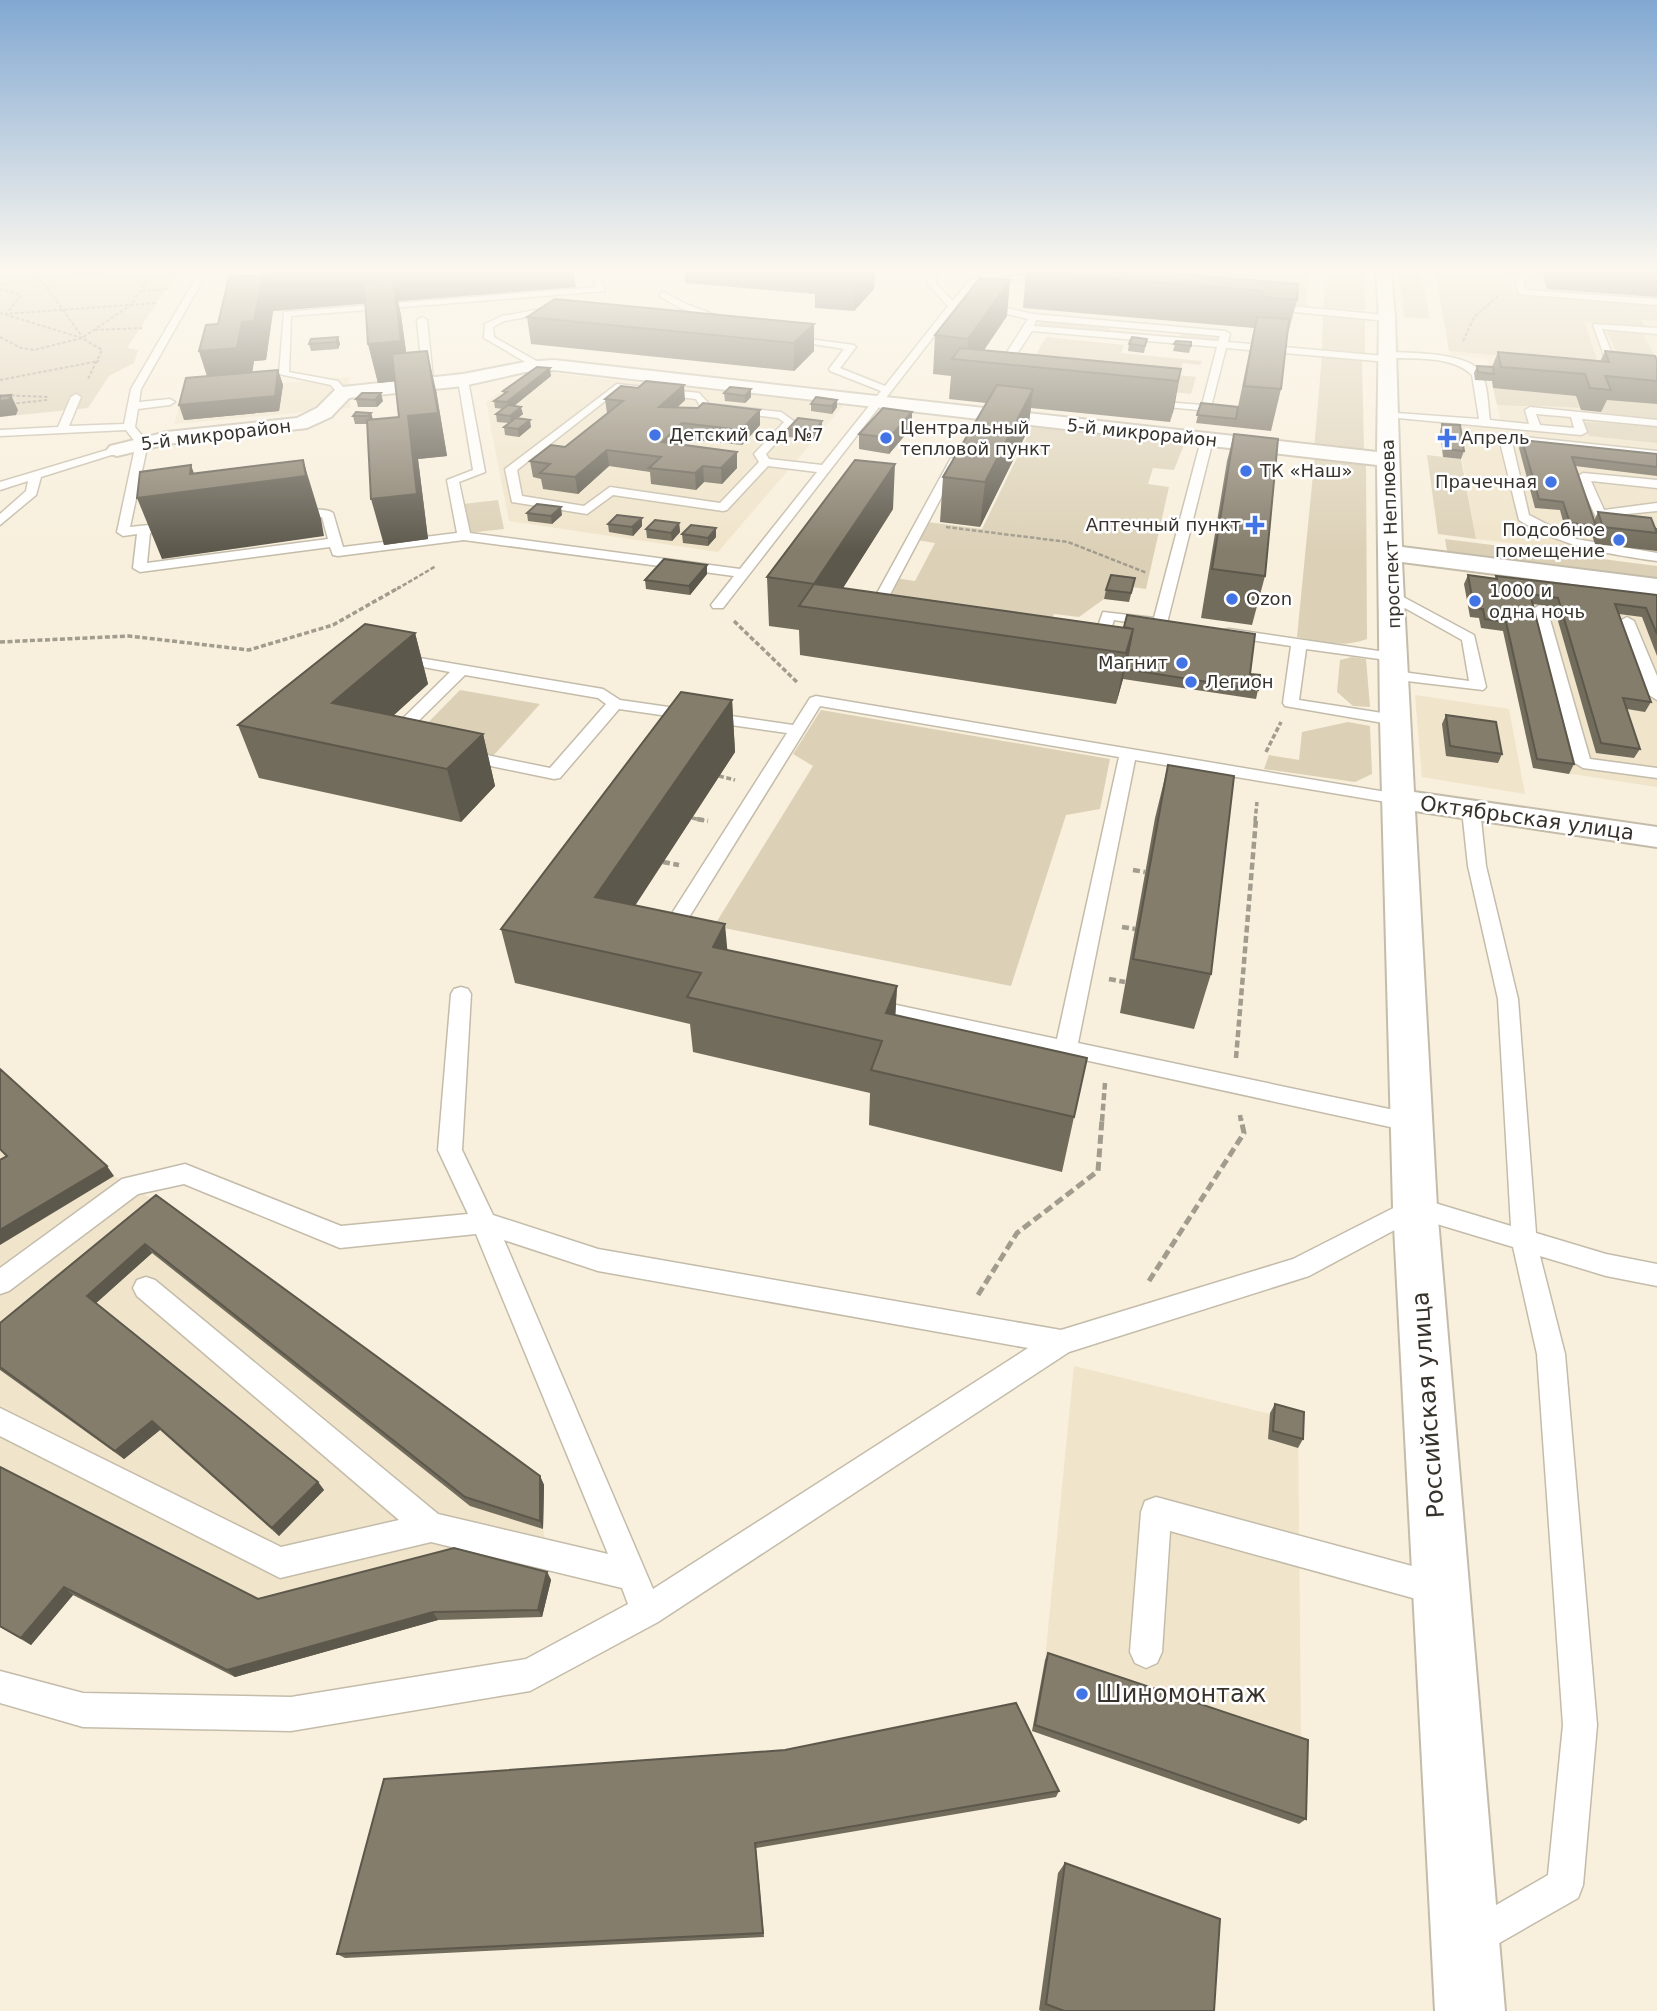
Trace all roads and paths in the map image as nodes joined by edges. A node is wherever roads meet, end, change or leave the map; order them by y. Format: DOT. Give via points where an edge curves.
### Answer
graph roads {
  1 [pos="89,363"];
  2 [pos="98,363"];
  3 [pos="151,363"];
  4 [pos="285,363"];
  5 [pos="426,363"];
  6 [pos="533,363"];
  7 [pos="839,363"];
  8 [pos="908,363"];
  9 [pos="1005,363"];
  10 [pos="1219,363"];
  11 [pos="1388,363"];
  12 [pos="1458,363"];
  13 [pos="1611,363"];
  14 [pos="537,365"];
  15 [pos="1586,365"];
  16 [pos="0,380"];
  17 [pos="463,380"];
  18 [pos="428,384"];
  19 [pos="1004,388"];
  20 [pos="343,393"];
  21 [pos="0,395"];
  22 [pos="882,396"];
  23 [pos="76,397"];
  24 [pos="1135,401"];
  25 [pos="170,402"];
  26 [pos="0,405"];
  27 [pos="132,406"];
  28 [pos="1387,414"];
  29 [pos="1576,415"];
  30 [pos="1184,422"];
  31 [pos="1485,422"];
  32 [pos="1657,423"];
  33 [pos="129,427"];
  34 [pos="1535,428"];
  35 [pos="62,430"];
  36 [pos="0,433"];
  37 [pos="1207,440"];
  38 [pos="142,443"];
  39 [pos="963,445"];
  40 [pos="117,450"];
  41 [pos="1657,454"];
  42 [pos="1388,460"];
  43 [pos="765,462"];
  44 [pos="825,469"];
  45 [pos="35,475"];
  46 [pos="1657,484"];
  47 [pos="0,486"];
  48 [pos="1657,507"];
  49 [pos="274,520"];
  50 [pos="0,521"];
  51 [pos="195,523"];
  52 [pos="921,524"];
  53 [pos="144,530"];
  54 [pos="464,536"];
  55 [pos="490,540"];
  56 [pos="335,542"];
  57 [pos="1390,553"];
  58 [pos="1657,557"];
  59 [pos="743,573"];
  60 [pos="1171,583"];
  61 [pos="1657,587"];
  62 [pos="1392,595"];
  63 [pos="718,605"];
  64 [pos="1540,609"];
  65 [pos="1627,621"];
  66 [pos="875,628"];
  67 [pos="1211,630"];
  68 [pos="0,642"];
  69 [pos="1299,643"];
  70 [pos="384,655"];
  71 [pos="1081,658"];
  72 [pos="1395,667"];
  73 [pos="461,670"];
  74 [pos="1657,695"];
  75 [pos="816,701"];
  76 [pos="1291,703"];
  77 [pos="615,704"];
  78 [pos="1395,720"];
  79 [pos="797,730"];
  80 [pos="415,746"];
  81 [pos="440,751"];
  82 [pos="1128,754"];
  83 [pos="1657,773"];
  84 [pos="1259,776"];
  85 [pos="1398,799"];
  86 [pos="1471,810"];
  87 [pos="1657,837"];
  88 [pos="692,942"];
  89 [pos="461,994"];
  90 [pos="849,1001"];
  91 [pos="1066,1049"];
  92 [pos="1106,1057"];
  93 [pos="1234,1084"];
  94 [pos="1413,1123"];
  95 [pos="1415,1207"];
  96 [pos="484,1223"];
  97 [pos="1524,1240"];
  98 [pos="1657,1275"];
  99 [pos="0,1283"];
  100 [pos="146,1288"];
  101 [pos="959,1324"];
  102 [pos="1122,1324"];
  103 [pos="1061,1342"];
  104 [pos="0,1421"];
  105 [pos="431,1527"];
  106 [pos="631,1575"];
  107 [pos="1440,1590"];
  108 [pos="647,1611"];
  109 [pos="1146,1652"];
  110 [pos="0,1687"];
  111 [pos="1465,1944"];
  112 [pos="1469,2011"];
  1 -- 16 [label="path"];
  2 -- 23 [label="path"];
  3 -- 27 [label="lane"];
  4 -- 20 [label="lane" via="284,374 334,383"];
  5 -- 18 [label="lane"];
  6 -- 14 [label="lane"];
  7 -- 22 [label="lane" via="834,369"];
  8 -- 22 [label="lane"];
  9 -- 19 [label="lane" via="990,386"];
  10 -- 30 [label="lane" via="1206,409"];
  11 -- 28 [label="street, проспект Неплюева"];
  12 -- 31 [label="lane" via="1476,371"];
  13 -- 15 [label="lane" via="1613,368"];
  14 -- 17 [label="street, 5-й микрорайон"];
  14 -- 22 [label="street, 5-й микрорайон"];
  17 -- 18 [label="street, 5-й микрорайон"];
  17 -- 54 [label="lane" via="479,472 453,480"];
  18 -- 20 [label="street, 5-й микрорайон"];
  20 -- 38 [label="street, 5-й микрорайон" via="317,419 300,424"];
  21 -- 23 [label="path"];
  22 -- 30 [label="street, 5-й микрорайон" via="977,419"];
  22 -- 44 [label="lane"];
  23 -- 26 [label="path"];
  23 -- 35 [label="lane"];
  24 -- 30 [label="lane"];
  25 -- 27 [label="lane"];
  27 -- 33 [label="lane"];
  28 -- 31 [label="lane"];
  28 -- 42 [label="street, проспект Неплюева"];
  29 -- 32 [label="lane"];
  29 -- 34 [label="lane" via="1581,432"];
  29 -- 34 [label="lane" via="1530,410"];
  30 -- 37 [label="street, 5-й микрорайон"];
  31 -- 34 [label="lane"];
  33 -- 35 [label="lane"];
  33 -- 38 [label="lane"];
  35 -- 36 [label="lane"];
  37 -- 42 [label="street, 5-й микрорайон"];
  37 -- 60 [label="lane"];
  38 -- 40 [label="street, 5-й микрорайон"];
  38 -- 53 [label="lane" via="123,533"];
  39 -- 52 [label="lane"];
  40 -- 45 [label="lane"];
  41 -- 58 [label="lane" via="1506,438 1523,517 1546,533 1586,548"];
  42 -- 57 [label="street, проспект Неплюева"];
  43 -- 43 [label="lane" via="723,507 610,491 587,510 516,499 511,469 617,387 699,396 706,407 781,415 790,422 760,454"];
  43 -- 44 [label="lane"];
  44 -- 59 [label="lane"];
  45 -- 47 [label="lane"];
  45 -- 50 [label="lane" via="32,492"];
  46 -- 48 [label="lane" via="1583,477 1600,514"];
  49 -- 56 [label="lane" via="327,513"];
  51 -- 53 [label="lane"];
  52 -- 60 [label="path" via="1068,542"];
  52 -- 66 [label="lane" via="866,626"];
  53 -- 56 [label="lane" via="140,568"];
  54 -- 55 [label="lane"];
  54 -- 56 [label="lane" via="338,552"];
  55 -- 59 [label="lane"];
  55 -- 68 [label="path" via="333,625 249,650 129,636"];
  57 -- 61 [label="street"];
  57 -- 62 [label="street, проспект Неплюева"];
  59 -- 63 [label="lane"];
  60 -- 71 [label="lane" via="1167,624 1108,615 1093,660"];
  62 -- 72 [label="street, проспект Неплюева"];
  62 -- 72 [label="lane" via="1469,638 1478,687"];
  63 -- 75 [label="path"];
  64 -- 83 [label="lane" via="1583,763"];
  65 -- 74 [label="lane"];
  67 -- 69 [label="lane"];
  69 -- 72 [label="lane"];
  69 -- 76 [label="lane"];
  70 -- 73 [label="lane"];
  72 -- 78 [label="street, проспект Неплюева"];
  73 -- 77 [label="lane" via="603,694"];
  73 -- 80 [label="lane" via="389,741"];
  75 -- 79 [label="lane"];
  75 -- 82 [label="lane"];
  76 -- 78 [label="lane"];
  76 -- 84 [label="path"];
  77 -- 79 [label="lane"];
  77 -- 81 [label="lane" via="554,774"];
  78 -- 85 [label="street, проспект Неплюева"];
  79 -- 88 [label="lane" via="673,929"];
  82 -- 84 [label="lane"];
  82 -- 91 [label="lane"];
  84 -- 85 [label="lane"];
  84 -- 93 [label="path"];
  85 -- 86 [label="street, Октябрьская улица"];
  85 -- 94 [label="street, Российская улица"];
  86 -- 87 [label="street, Октябрьская улица"];
  86 -- 97 [label="lane" via="1477,866 1508,999"];
  89 -- 96 [label="lane" via="450,1150"];
  90 -- 91 [label="lane"];
  91 -- 92 [label="lane"];
  92 -- 93 [label="lane"];
  92 -- 101 [label="path" via="1098,1171 1017,1233"];
  93 -- 94 [label="lane"];
  93 -- 102 [label="path" via="1244,1133"];
  94 -- 95 [label="street, Российская улица"];
  95 -- 97 [label="lane"];
  95 -- 102 [label="lane" via="1300,1268"];
  95 -- 107 [label="street, Российская улица"];
  96 -- 99 [label="lane" via="340,1237 185,1174 131,1186"];
  96 -- 101 [label="lane" via="598,1260"];
  96 -- 106 [label="lane"];
  97 -- 98 [label="lane"];
  97 -- 111 [label="lane" via="1551,1354 1580,1725 1565,1885"];
  100 -- 105 [label="lane"];
  101 -- 103 [label="lane"];
  102 -- 103 [label="lane"];
  103 -- 108 [label="lane"];
  104 -- 105 [label="lane" via="280,1563"];
  105 -- 106 [label="lane"];
  106 -- 108 [label="lane"];
  107 -- 109 [label="lane" via="1156,1512"];
  107 -- 111 [label="street, Российская улица"];
  108 -- 110 [label="lane" via="530,1675 291,1714 83,1710"];
  111 -- 112 [label="street, Российская улица"];
}
